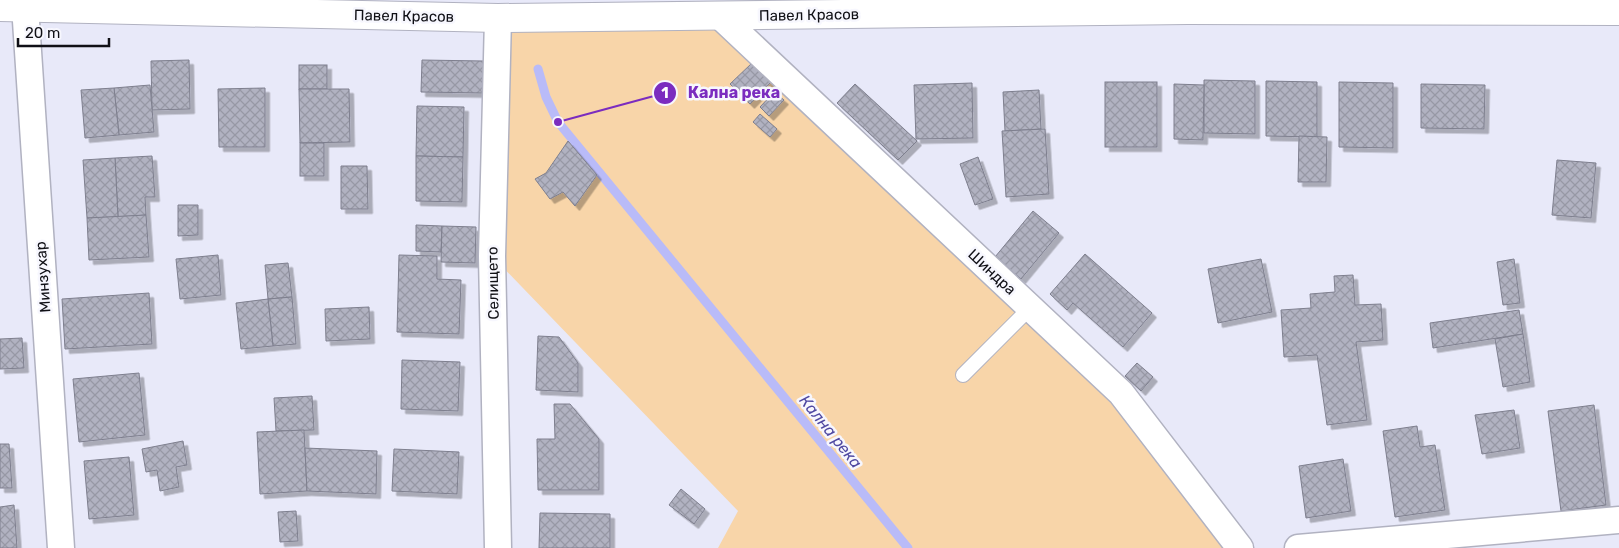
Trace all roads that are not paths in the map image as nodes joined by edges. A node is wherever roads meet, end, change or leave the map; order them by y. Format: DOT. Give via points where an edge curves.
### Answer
graph roads {
  1 [pos="1188,5"];
  2 [pos="1370,5"];
  3 [pos="12,7"];
  4 [pos="494,9"];
  5 [pos="1619,11"];
  6 [pos="720,16"];
  7 [pos="1030,308"];
  8 [pos="963,375"];
  9 [pos="1619,520"];
  10 [pos="61,548"];
  11 [pos="498,548"];
  12 [pos="1240,548"];
  13 [pos="1298,548"];
  1 -- 2 [label="street, Павел Красов"];
  1 -- 6 [label="street, Павел Красов"];
  2 -- 5 [label="street, Павел Красов"];
  3 -- 4 [label="street, Павел Красов"];
  3 -- 10 [label="street, Минзухар"];
  4 -- 6 [label="street, Павел Красов"];
  4 -- 11 [label="street, Селището" via="492,256"];
  6 -- 7 [label="street, Шиндра"];
  7 -- 8 [label="lane"];
  7 -- 12 [label="street, Шиндра" via="1121,393"];
  9 -- 13 [label="street"];
}
